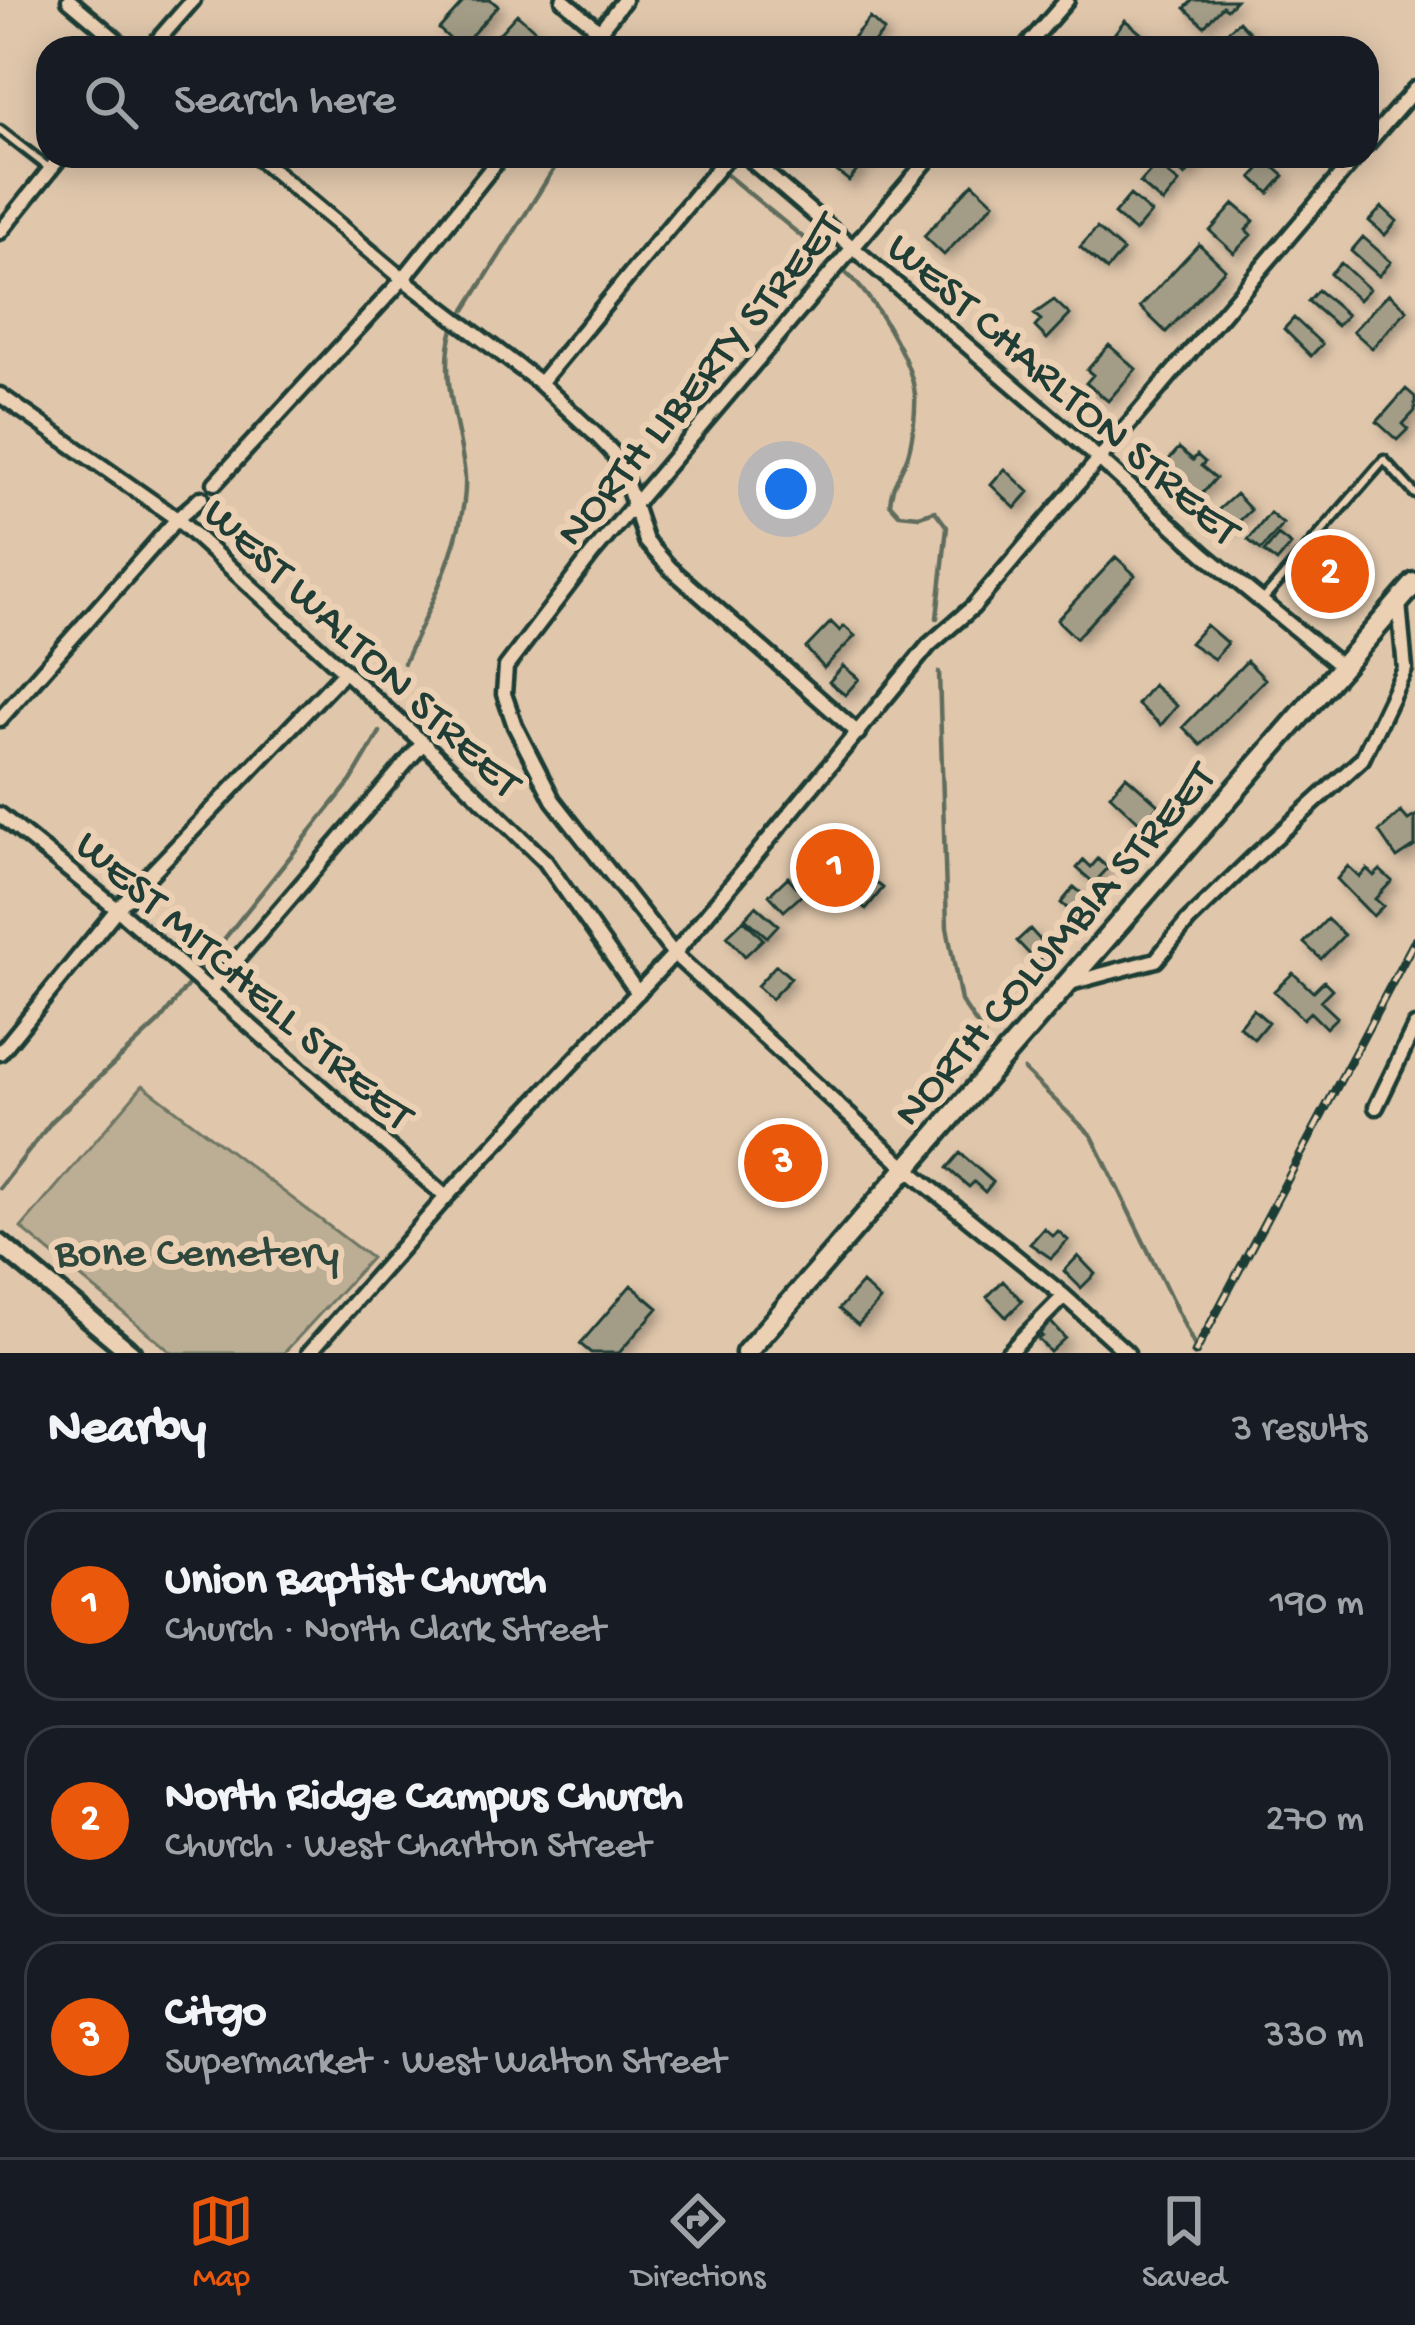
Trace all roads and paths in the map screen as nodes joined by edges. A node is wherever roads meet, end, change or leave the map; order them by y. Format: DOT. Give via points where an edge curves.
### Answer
graph roads {
  1 [pos="69,0"];
  2 [pos="193,0"];
  3 [pos="563,0"];
  4 [pos="625,0"];
  5 [pos="1065,1"];
  6 [pos="599,31"];
  7 [pos="112,36"];
  8 [pos="162,36"];
  9 [pos="595,36"];
  10 [pos="605,36"];
  11 [pos="1035,36"];
  12 [pos="1415,89"];
  13 [pos="0,130"];
  14 [pos="1379,131"];
  15 [pos="36,158"];
  16 [pos="270,168"];
  17 [pos="491,168"];
  18 [pos="718,168"];
  19 [pos="760,168"];
  20 [pos="921,168"];
  21 [pos="1347,168"];
  22 [pos="50,169"];
  23 [pos="0,232"];
  24 [pos="852,247"];
  25 [pos="403,279"];
  26 [pos="540,383"];
  27 [pos="0,395"];
  28 [pos="1097,457"];
  29 [pos="214,483"];
  30 [pos="1415,494"];
  31 [pos="201,498"];
  32 [pos="634,508"];
  33 [pos="177,519"];
  34 [pos="1415,583"];
  35 [pos="1262,601"];
  36 [pos="1399,602"];
  37 [pos="519,648"];
  38 [pos="1342,667"];
  39 [pos="343,673"];
  40 [pos="0,719"];
  41 [pos="858,733"];
  42 [pos="422,743"];
  43 [pos="0,815"];
  44 [pos="117,909"];
  45 [pos="674,954"];
  46 [pos="1066,984"];
  47 [pos="210,991"];
  48 [pos="638,993"];
  49 [pos="1415,1026"];
  50 [pos="0,1053"];
  51 [pos="1376,1107"];
  52 [pos="906,1168"];
  53 [pos="446,1196"];
  54 [pos="2,1250"];
  55 [pos="1064,1296"];
  56 [pos="130,1353"];
  57 [pos="309,1353"];
  58 [pos="746,1353"];
  59 [pos="1008,1353"];
  60 [pos="1127,1353"];
  1 -- 7 [label="street"];
  2 -- 8 [label="street"];
  3 -- 6 [label="street"];
  4 -- 6 [label="street"];
  5 -- 11 [label="street"];
  6 -- 9 [label="street"];
  6 -- 10 [label="street"];
  12 -- 14 [label="street"];
  13 -- 15 [label="lane"];
  16 -- 25 [label="street"];
  17 -- 25 [label="street"];
  18 -- 26 [label="street"];
  19 -- 24 [label="street, WEST CHARLTON STREET"];
  20 -- 24 [label="street, NORTH LIBERTY STREET"];
  21 -- 28 [label="street"];
  22 -- 23 [label="street"];
  24 -- 28 [label="street, WEST CHARLTON STREET"];
  24 -- 32 [label="street, NORTH LIBERTY STREET"];
  25 -- 26 [label="street"];
  25 -- 29 [label="street"];
  26 -- 32 [label="street" via="614,454"];
  27 -- 33 [label="street, WEST WALTON STREET"];
  28 -- 35 [label="street, WEST CHARLTON STREET"];
  28 -- 41 [label="street"];
  30 -- 35 [label="lane" via="1384,460"];
  31 -- 33 [label="street"];
  32 -- 37 [label="street, NORTH LIBERTY STREET"];
  32 -- 41 [label="street" via="646,541 670,568"];
  33 -- 39 [label="street, WEST WALTON STREET"];
  33 -- 40 [label="street"];
  34 -- 36 [label="main road, NORTH COLUMBIA STREET"];
  35 -- 38 [label="street, WEST CHARLTON STREET"];
  36 -- 38 [label="main road, NORTH COLUMBIA STREET"];
  36 -- 46 [label="street" via="1405,669 1362,760 1156,960"];
  37 -- 45 [label="street, WEST WALTON STREET" via="506,667 504,694 515,726 553,800"];
  38 -- 46 [label="main road, NORTH COLUMBIA STREET"];
  39 -- 42 [label="street, WEST WALTON STREET"];
  39 -- 44 [label="street"];
  41 -- 45 [label="street"];
  42 -- 47 [label="street"];
  42 -- 48 [label="street, WEST WALTON STREET" via="545,861"];
  43 -- 44 [label="street, WEST MITCHELL STREET"];
  44 -- 47 [label="street, WEST MITCHELL STREET"];
  44 -- 50 [label="street"];
  45 -- 48 [label="street"];
  45 -- 52 [label="street, WEST WALTON STREET"];
  46 -- 52 [label="main road, NORTH COLUMBIA STREET"];
  47 -- 53 [label="street, WEST MITCHELL STREET"];
  48 -- 53 [label="street"];
  49 -- 51 [label="street"];
  52 -- 55 [label="street, WEST WALTON STREET"];
  52 -- 58 [label="main road, NORTH COLUMBIA STREET"];
  53 -- 57 [label="street"];
  54 -- 56 [label="main road"];
  55 -- 59 [label="street"];
  55 -- 60 [label="street, WEST WALTON STREET"];
}
